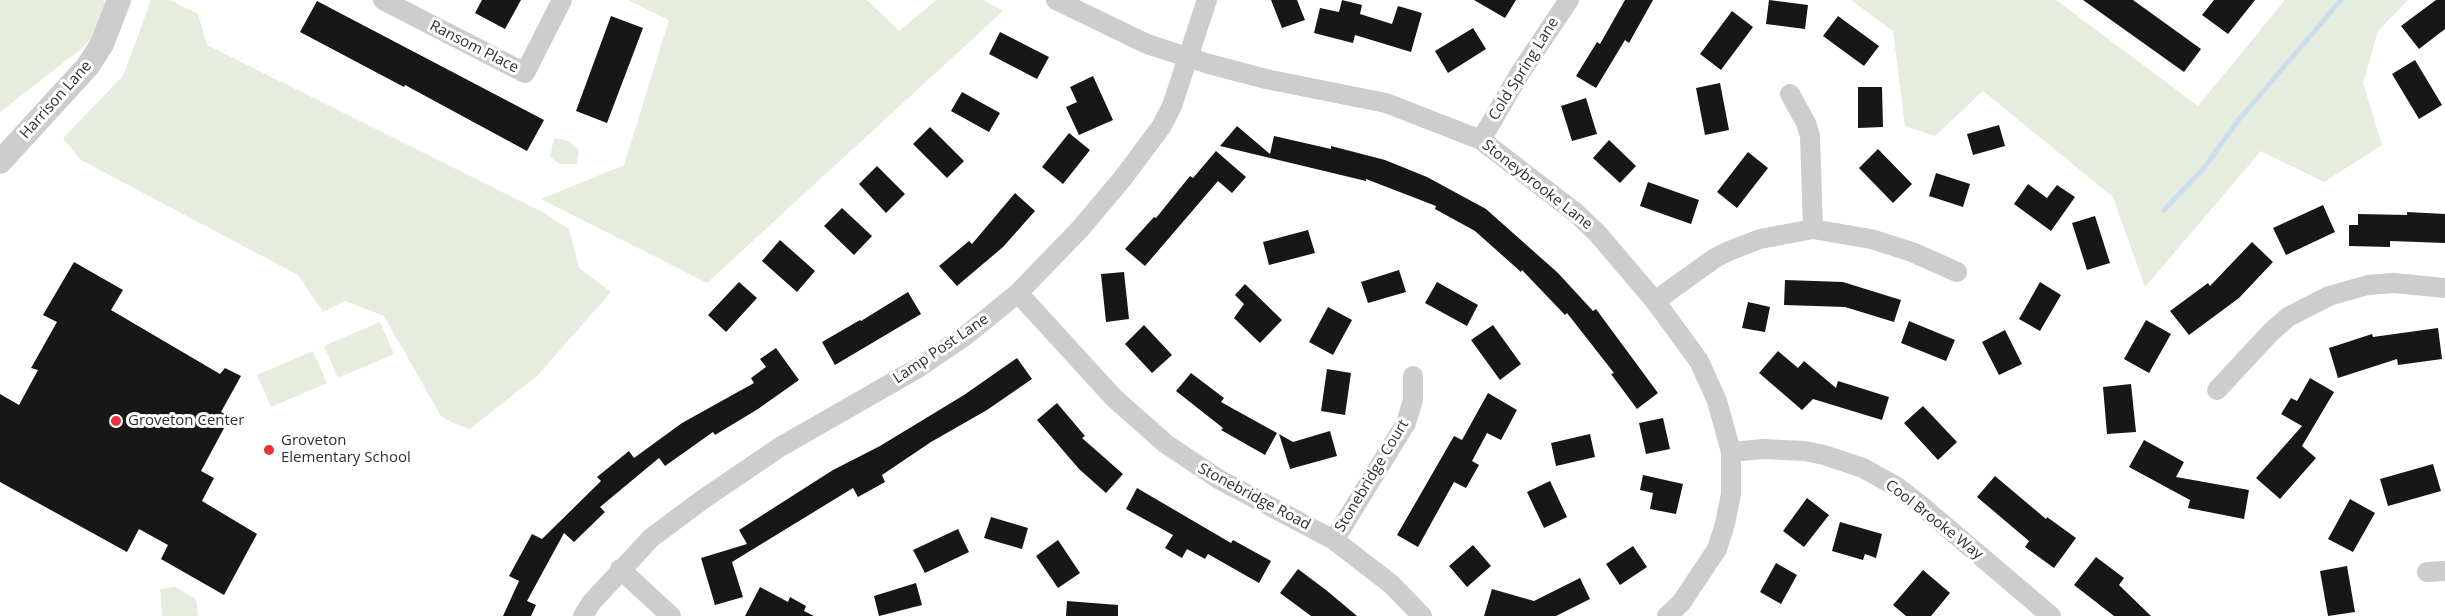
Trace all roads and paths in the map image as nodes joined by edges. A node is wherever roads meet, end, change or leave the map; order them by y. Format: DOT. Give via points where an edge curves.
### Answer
graph roads {
  1 [pos="119,0"];
  2 [pos="383,0"];
  3 [pos="562,0"];
  4 [pos="1056,0"];
  5 [pos="1207,0"];
  6 [pos="1569,0"];
  7 [pos="1188,57"];
  8 [pos="1791,94"];
  9 [pos="1481,140"];
  10 [pos="0,162"];
  11 [pos="1813,229"];
  12 [pos="1957,272"];
  13 [pos="2445,288"];
  14 [pos="1018,293"];
  15 [pos="1655,302"];
  16 [pos="1413,376"];
  17 [pos="2217,390"];
  18 [pos="1731,452"];
  19 [pos="1334,540"];
  20 [pos="620,569"];
  21 [pos="583,616"];
  22 [pos="671,616"];
  23 [pos="1422,616"];
  24 [pos="1667,616"];
  25 [pos="2051,616"];
  1 -- 10 [label="street, Harrison Lane" via="102,44 88,66"];
  2 -- 3 [label="street, Ransom Place" via="525,73"];
  4 -- 7 [label="street, Stoneybrooke Lane" via="1137,39"];
  5 -- 7 [label="street, Lamp Post Lane"];
  6 -- 9 [label="street, Cold Spring Lane"];
  7 -- 9 [label="street, Stoneybrooke Lane" via="1266,79 1386,103"];
  7 -- 14 [label="street, Lamp Post Lane" via="1172,106 1141,155 1080,229"];
  8 -- 11 [label="street" via="1810,136"];
  9 -- 15 [label="street, Stoneybrooke Lane" via="1576,213"];
  11 -- 12 [label="street" via="1871,239"];
  11 -- 15 [label="street" via="1760,239 1729,251"];
  13 -- 17 [label="street" via="2394,283 2368,285 2329,296 2271,332"];
  14 -- 19 [label="street, Stonebridge Road" via="1114,398 1166,444 1220,480"];
  14 -- 20 [label="street, Lamp Post Lane" via="918,368 780,447 702,500 651,538"];
  15 -- 18 [label="street, Stoneybrooke Lane" via="1706,374"];
  16 -- 19 [label="street, Stonebridge Court" via="1413,400 1406,423"];
  18 -- 24 [label="street, Stoneybrooke Lane" via="1731,494 1717,549 1681,603"];
  18 -- 25 [label="street, Cool Brooke Way" via="1763,448 1804,451 1863,468 1924,508"];
  19 -- 23 [label="street, Stonebridge Road" via="1391,584"];
  20 -- 21 [label="street, Lamp Post Lane"];
  20 -- 22 [label="street"];
}
